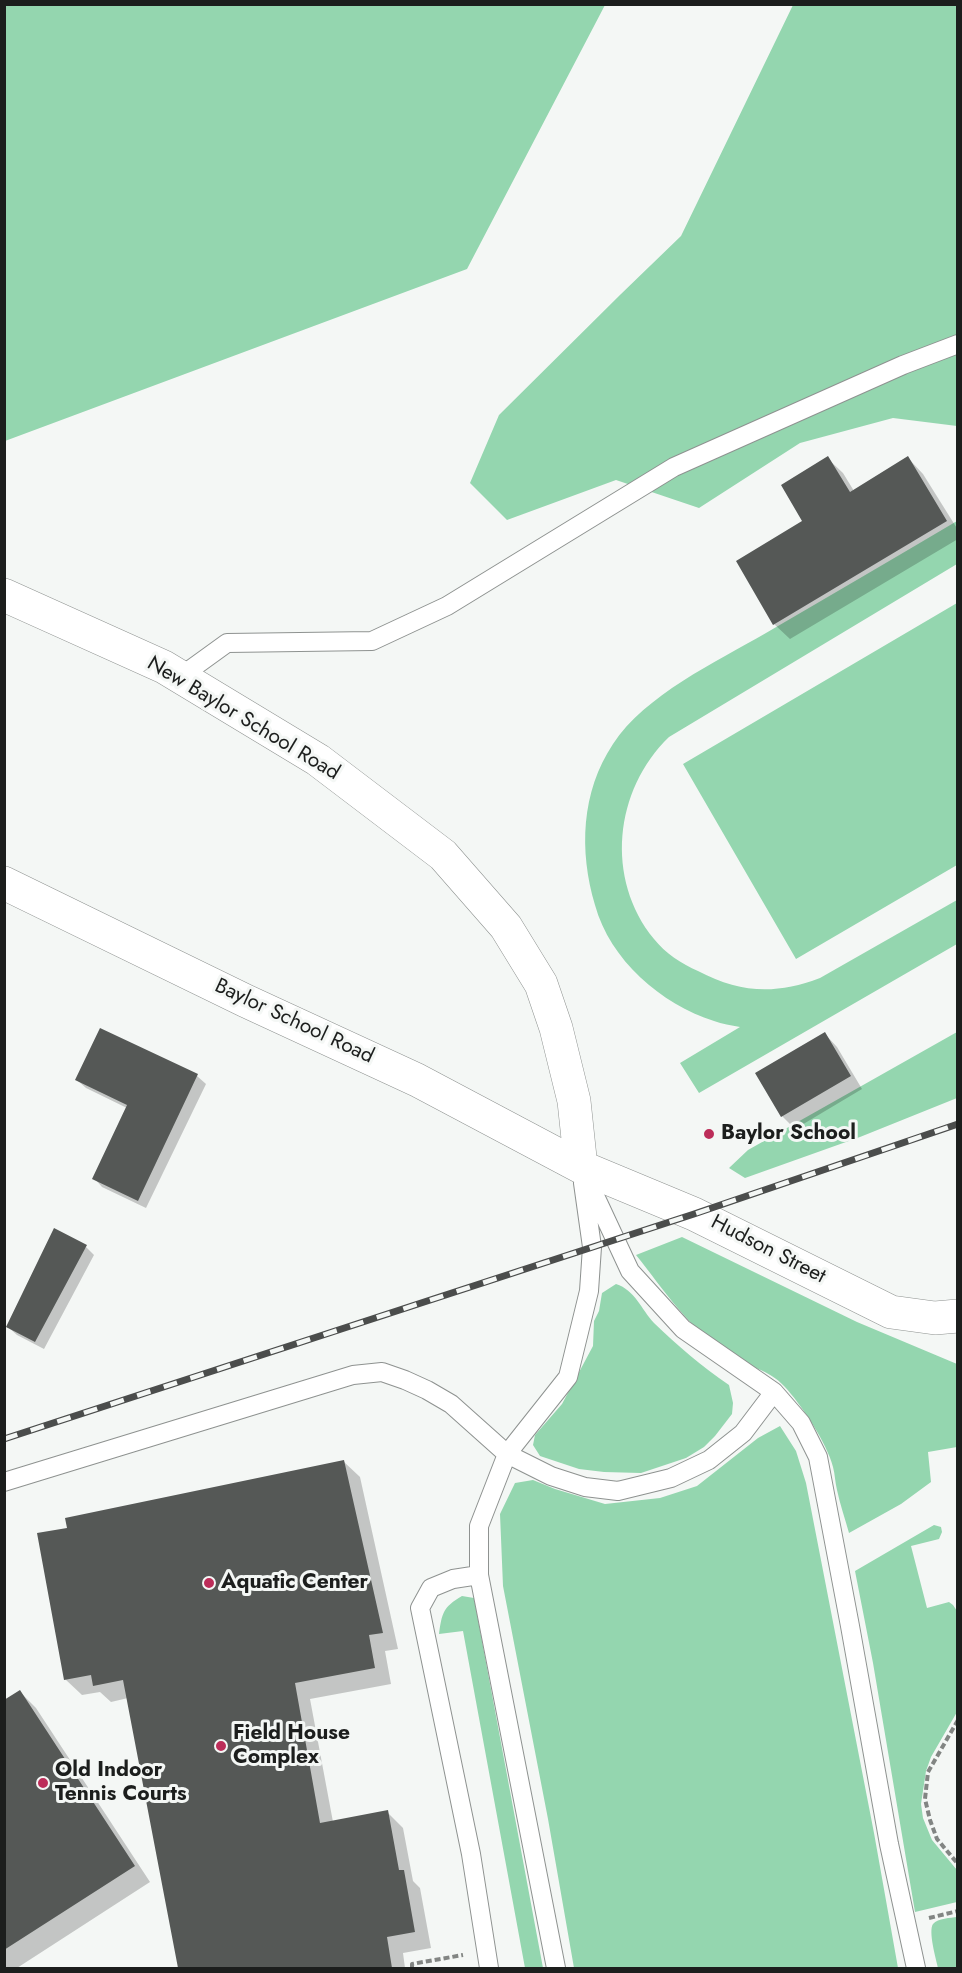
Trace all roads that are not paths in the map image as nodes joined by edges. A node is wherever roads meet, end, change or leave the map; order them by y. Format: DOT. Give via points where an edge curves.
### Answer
graph roads {
  1 [pos="957,344"];
  2 [pos="4,595"];
  3 [pos="180,677"];
  4 [pos="4,883"];
  5 [pos="581,1167"];
  6 [pos="957,1316"];
  7 [pos="774,1392"];
  8 [pos="507,1454"];
  9 [pos="4,1482"];
  10 [pos="479,1575"];
  11 [pos="488,1960"];
  12 [pos="556,1968"];
  13 [pos="916,1968"];
  1 -- 3 [label="lane" via="674,466 447,606 372,641 227,643"];
  2 -- 3 [label="street, New Baylor School Road"];
  3 -- 5 [label="street, New Baylor School Road" via="318,760 443,855 506,927 541,984 556,1028 574,1101"];
  4 -- 5 [label="street, Baylor School Road" via="417,1080"];
  5 -- 6 [label="street, Hudson Street" via="694,1214 891,1312 935,1318"];
  5 -- 7 [label="lane" via="630,1271 683,1329"];
  5 -- 8 [label="lane" via="592,1247 589,1291 568,1377"];
  7 -- 8 [label="lane" via="743,1433 709,1460 671,1478 641,1486 618,1491 585,1487 551,1476"];
  7 -- 13 [label="lane" via="801,1423 818,1457 889,1844"];
  8 -- 9 [label="lane" via="451,1404 382,1372 353,1375"];
  8 -- 10 [label="lane" via="479,1526"];
  10 -- 11 [label="lane" via="431,1588 420,1608 471,1854"];
  10 -- 12 [label="lane"];
}
